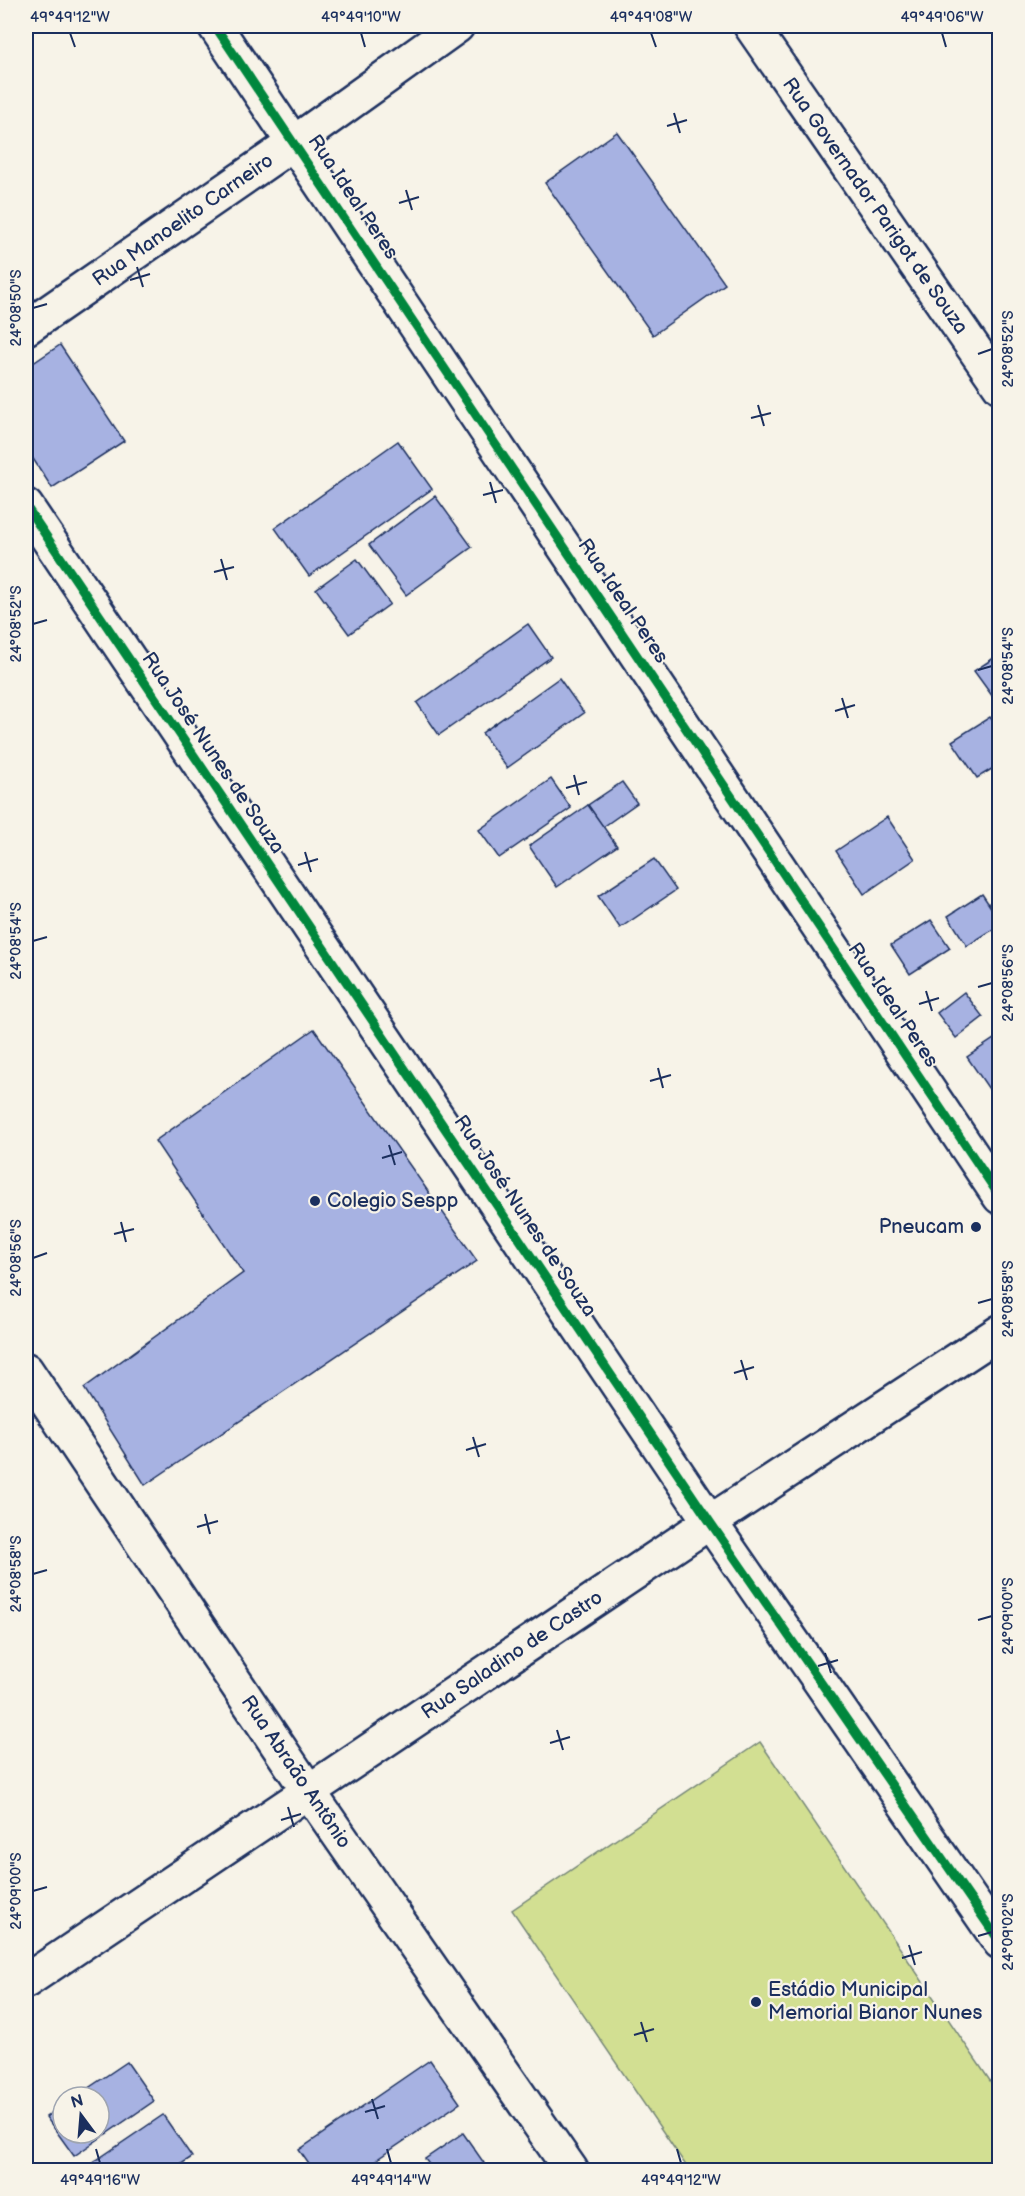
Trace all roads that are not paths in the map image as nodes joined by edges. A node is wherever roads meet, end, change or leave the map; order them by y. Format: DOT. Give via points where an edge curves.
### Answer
graph roads {
  1 [pos="215,26"];
  2 [pos="457,26"];
  3 [pos="751,26"];
  4 [pos="295,142"];
  5 [pos="26,328"];
  6 [pos="999,386"];
  7 [pos="26,506"];
  8 [pos="999,1197"];
  9 [pos="999,1332"];
  10 [pos="26,1370"];
  11 [pos="710,1522"];
  12 [pos="309,1792"];
  13 [pos="999,1942"];
  14 [pos="26,1981"];
  15 [pos="571,2170"];
  1 -- 4 [label="street, Rua Ideal Peres"];
  2 -- 4 [label="street, Rua Manoelito Carneiro"];
  3 -- 6 [label="street, Rua Governador Parigot de Souza"];
  4 -- 5 [label="street, Rua Manoelito Carneiro"];
  4 -- 8 [label="street, Rua Ideal Peres"];
  7 -- 11 [label="street, Rua José Nunes de Souza"];
  9 -- 11 [label="street, Rua Saladino de Castro"];
  10 -- 12 [label="street, Rua Abraão Antônio"];
  11 -- 12 [label="street, Rua Saladino de Castro"];
  11 -- 13 [label="street, Rua José Nunes de Souza"];
  12 -- 14 [label="street, Rua Saladino de Castro"];
  12 -- 15 [label="street, Rua Abraão Antônio"];
}
